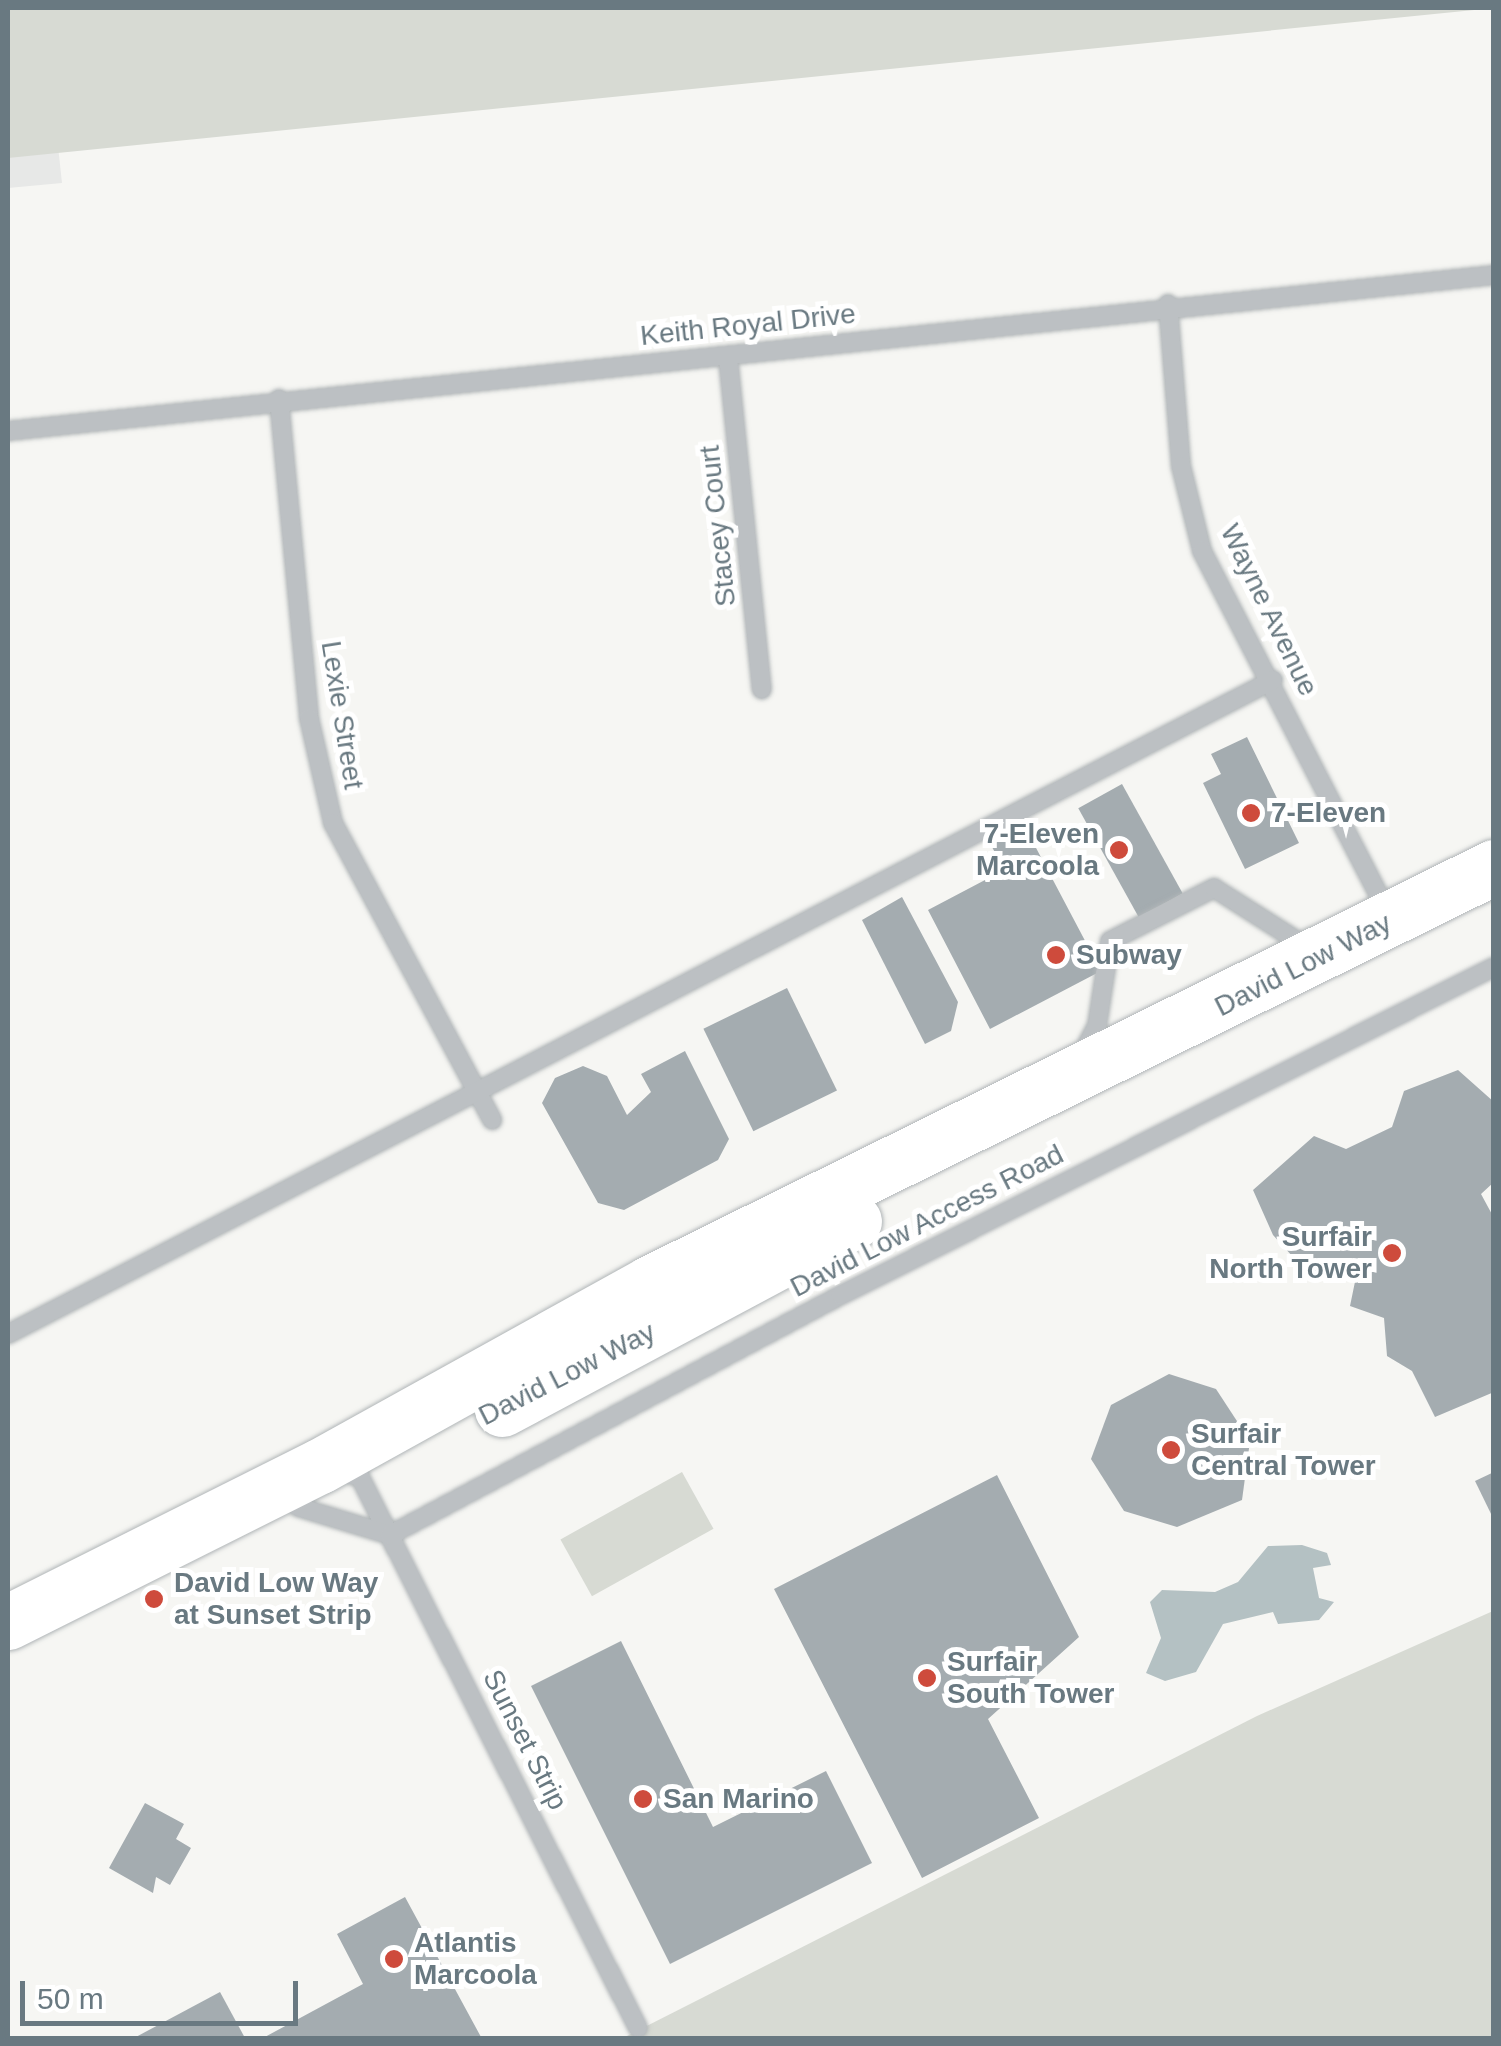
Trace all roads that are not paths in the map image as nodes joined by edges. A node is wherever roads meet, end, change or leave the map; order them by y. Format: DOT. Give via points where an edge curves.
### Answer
graph roads {
  1 [pos="1494,275"];
  2 [pos="1168,304"];
  3 [pos="728,357"];
  4 [pos="279,399"];
  5 [pos="8,430"];
  6 [pos="1273,680"];
  7 [pos="762,689"];
  8 [pos="1494,866"];
  9 [pos="1392,919"];
  10 [pos="1321,956"];
  11 [pos="1494,968"];
  12 [pos="1088,1074"];
  13 [pos="477,1096"];
  14 [pos="492,1120"];
  15 [pos="8,1334"];
  16 [pos="326,1483"];
  17 [pos="390,1534"];
  18 [pos="8,1622"];
  19 [pos="8,1655"];
  20 [pos="638,2028"];
  1 -- 2 [label="street, Keith Royal Drive"];
  2 -- 3 [label="street, Keith Royal Drive"];
  2 -- 6 [label="street, Wayne Avenue" via="1180,466 1202,551"];
  3 -- 4 [label="street, Keith Royal Drive"];
  3 -- 7 [label="street, Stacey Court"];
  4 -- 5 [label="street, Keith Royal Drive"];
  4 -- 13 [label="street, Lexie Street" via="309,718 333,822"];
  6 -- 9 [label="street, Wayne Avenue"];
  6 -- 13 [label="street"];
  8 -- 9 [label="main road, David Low Way"];
  9 -- 10 [label="main road, David Low Way"];
  10 -- 12 [label="main road, David Low Way"];
  10 -- 12 [label="street" via="1214,888 1110,941"];
  11 -- 17 [label="street, David Low Access Road"];
  12 -- 16 [label="main road, David Low Way" via="774,1267"];
  13 -- 14 [label="street, Lexie Street"];
  13 -- 15 [label="street"];
  16 -- 17 [label="street, Sunset Strip"];
  16 -- 17 [label="street"];
  16 -- 18 [label="main road, David Low Way"];
  16 -- 19 [label="main road, David Low Way" via="124,1580"];
  17 -- 20 [label="street, Sunset Strip"];
}
